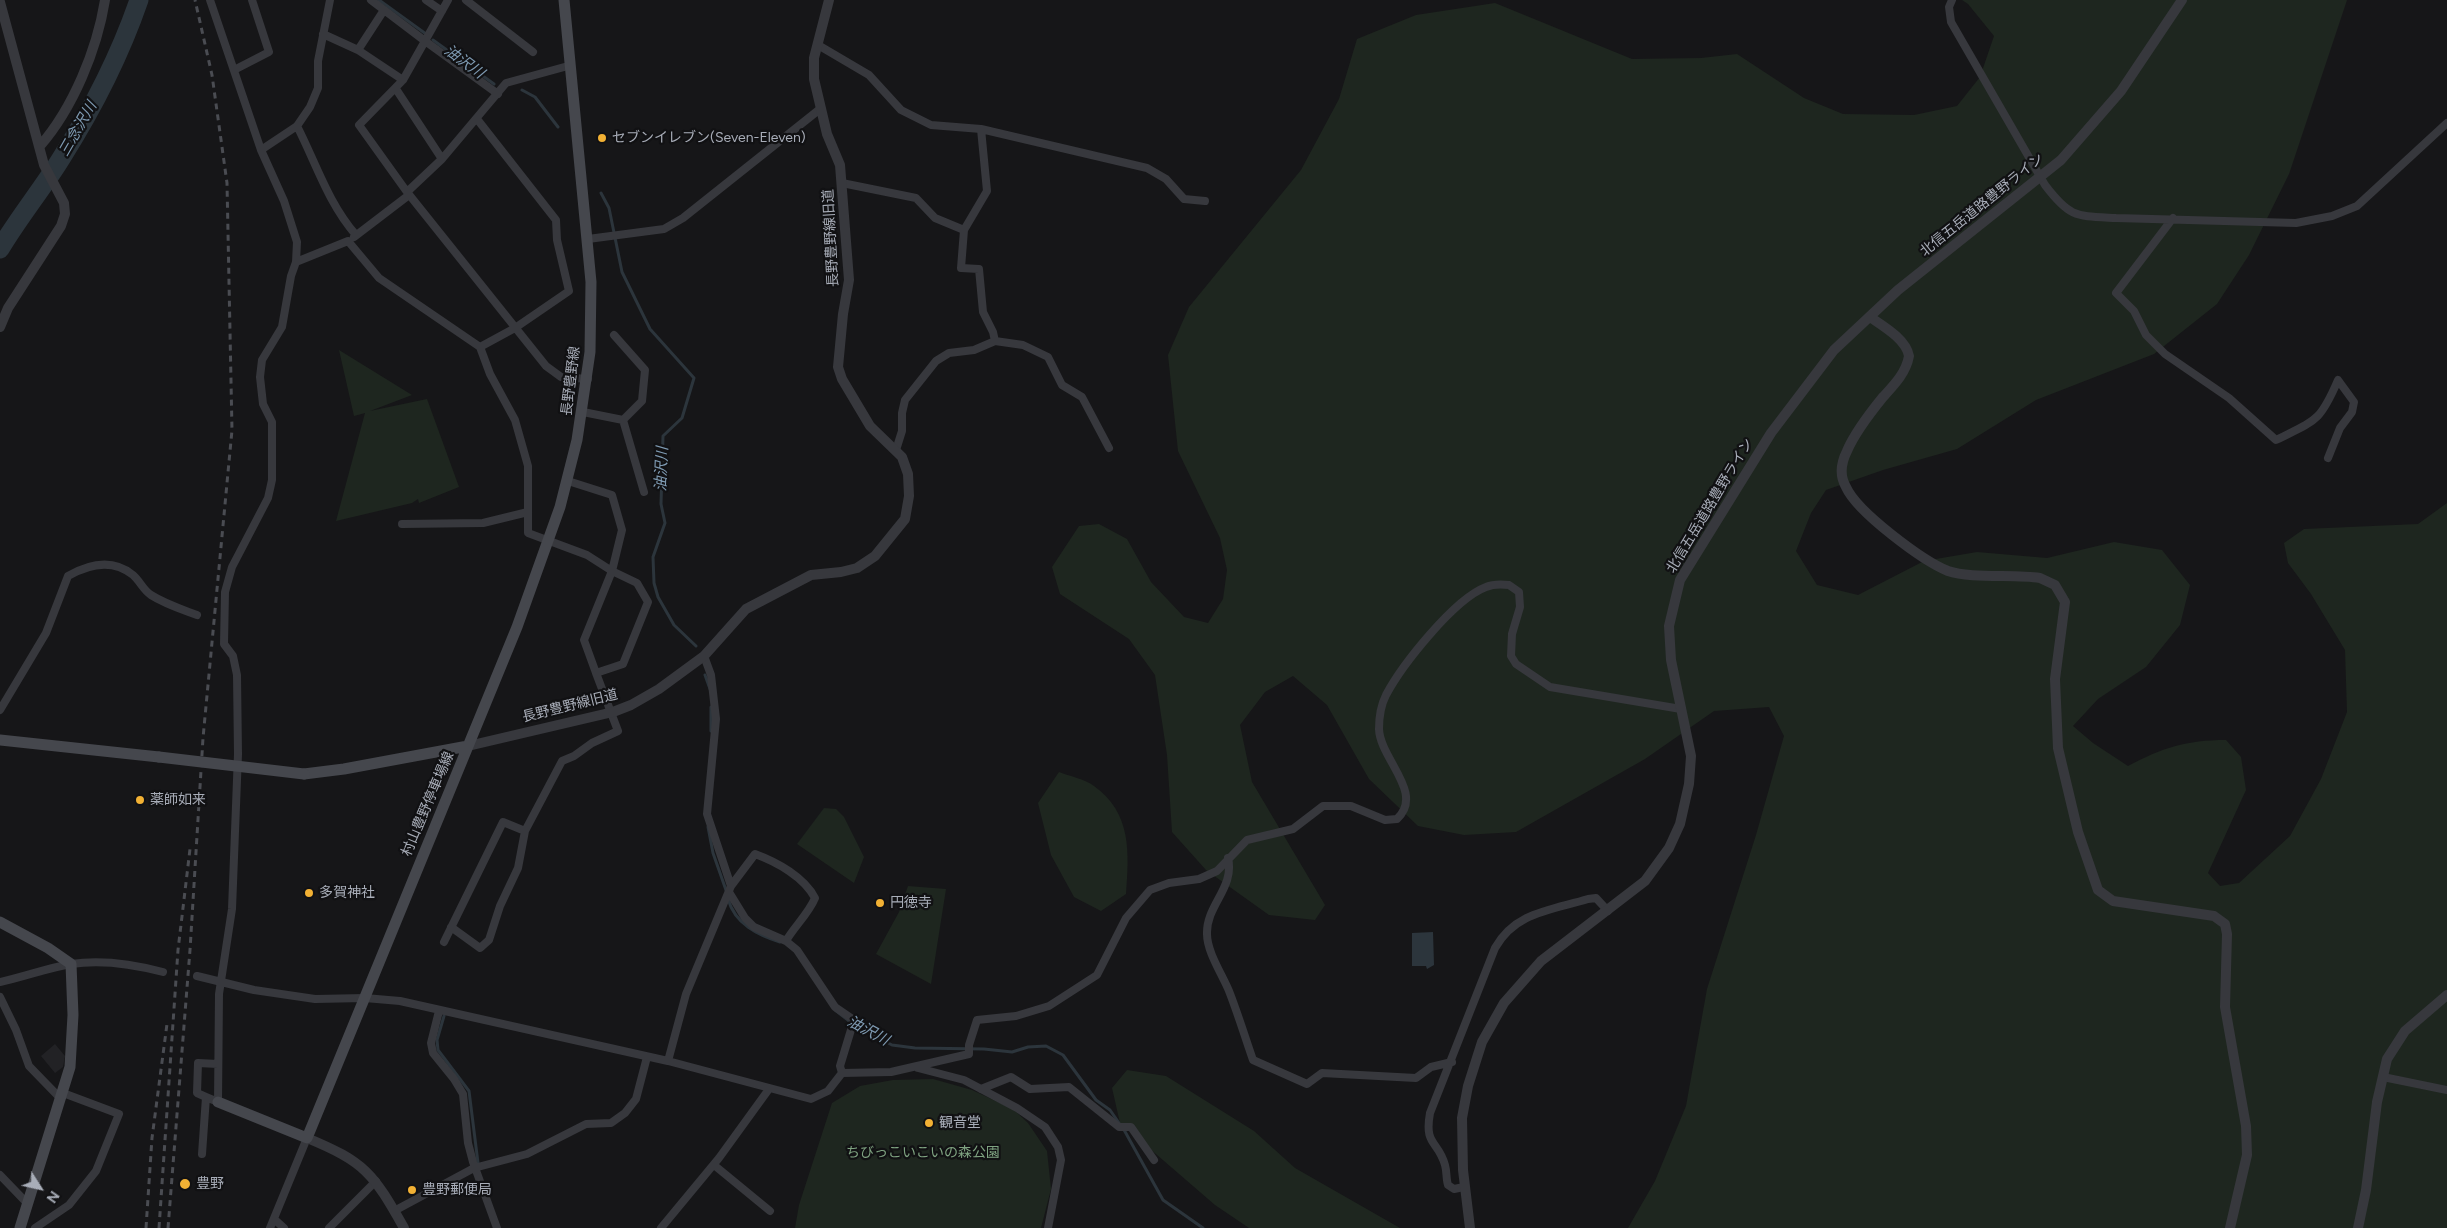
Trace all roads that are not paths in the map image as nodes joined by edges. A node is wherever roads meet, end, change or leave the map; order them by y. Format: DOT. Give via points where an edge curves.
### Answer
graph roads {
  1 [pos="106,0"];
  2 [pos="210,0"];
  3 [pos="252,0"];
  4 [pos="330,0"];
  5 [pos="371,0"];
  6 [pos="426,0"];
  7 [pos="448,0"];
  8 [pos="466,0"];
  9 [pos="564,0"];
  10 [pos="829,0"];
  11 [pos="1952,0"];
  12 [pos="2182,0"];
  13 [pos="0,2"];
  14 [pos="384,10"];
  15 [pos="442,11"];
  16 [pos="323,34"];
  17 [pos="426,42"];
  18 [pos="818,45"];
  19 [pos="358,50"];
  20 [pos="533,52"];
  21 [pos="568,66"];
  22 [pos="234,70"];
  23 [pos="403,80"];
  24 [pos="396,89"];
  25 [pos="498,94"];
  26 [pos="820,109"];
  27 [pos="477,119"];
  28 [pos="2447,123"];
  29 [pos="297,126"];
  30 [pos="981,130"];
  31 [pos="40,146"];
  32 [pos="262,150"];
  33 [pos="442,160"];
  34 [pos="2040,177"];
  35 [pos="842,183"];
  36 [pos="408,193"];
  37 [pos="1205,201"];
  38 [pos="2173,218"];
  39 [pos="964,230"];
  40 [pos="356,235"];
  41 [pos="588,239"];
  42 [pos="348,242"];
  43 [pos="296,262"];
  44 [pos="1870,317"];
  45 [pos="0,327"];
  46 [pos="515,328"];
  47 [pos="614,334"];
  48 [pos="995,341"];
  49 [pos="480,347"];
  50 [pos="588,379"];
  51 [pos="583,412"];
  52 [pos="623,420"];
  53 [pos="1109,448"];
  54 [pos="896,450"];
  55 [pos="2328,458"];
  56 [pos="568,480"];
  57 [pos="644,492"];
  58 [pos="528,512"];
  59 [pos="402,524"];
  60 [pos="550,539"];
  61 [pos="612,571"];
  62 [pos="197,615"];
  63 [pos="704,656"];
  64 [pos="596,673"];
  65 [pos="0,710"];
  66 [pos="1681,710"];
  67 [pos="613,712"];
  68 [pos="0,740"];
  69 [pos="468,746"];
  70 [pos="525,830"];
  71 [pos="1228,858"];
  72 [pos="729,892"];
  73 [pos="1608,911"];
  74 [pos="0,922"];
  75 [pos="451,927"];
  76 [pos="786,941"];
  77 [pos="444,942"];
  78 [pos="71,964"];
  79 [pos="163,972"];
  80 [pos="197,976"];
  81 [pos="0,982"];
  82 [pos="220,983"];
  83 [pos="2447,995"];
  84 [pos="0,997"];
  85 [pos="366,998"];
  86 [pos="439,1011"];
  87 [pos="647,1056"];
  88 [pos="668,1061"];
  89 [pos="1452,1062"];
  90 [pos="218,1064"];
  91 [pos="915,1068"];
  92 [pos="842,1074"];
  93 [pos="2382,1077"];
  94 [pos="769,1089"];
  95 [pos="981,1089"];
  96 [pos="2447,1090"];
  97 [pos="62,1096"];
  98 [pos="206,1097"];
  99 [pos="218,1102"];
  100 [pos="307,1138"];
  101 [pos="202,1154"];
  102 [pos="1154,1160"];
  103 [pos="714,1165"];
  104 [pos="474,1168"];
  105 [pos="0,1175"];
  106 [pos="376,1181"];
  107 [pos="1464,1187"];
  108 [pos="26,1202"];
  109 [pos="394,1211"];
  110 [pos="770,1211"];
  111 [pos="274,1219"];
  112 [pos="20,1228"];
  113 [pos="35,1228"];
  114 [pos="270,1228"];
  115 [pos="284,1228"];
  116 [pos="329,1228"];
  117 [pos="404,1228"];
  118 [pos="497,1228"];
  119 [pos="661,1228"];
  120 [pos="1048,1228"];
  121 [pos="1470,1228"];
  122 [pos="2230,1228"];
  123 [pos="2358,1228"];
  1 -- 31 [label="street" via="84,70 65,114"];
  2 -- 22 [label="street"];
  3 -- 22 [label="street" via="270,52"];
  4 -- 16 [label="street"];
  5 -- 14 [label="street"];
  6 -- 15 [label="street"];
  7 -- 15 [label="street"];
  8 -- 20 [label="street"];
  9 -- 21 [label="main road, 長野豊野線"];
  10 -- 18 [label="street, 長野豊野線旧道"];
  11 -- 34 [label="street" via="1949,7 1951,22"];
  12 -- 34 [label="street, 北信五岳道路豊野ライン" via="2121,91 2078,142"];
  13 -- 31 [label="street"];
  14 -- 17 [label="street"];
  14 -- 19 [label="street"];
  15 -- 17 [label="street"];
  16 -- 19 [label="street"];
  16 -- 29 [label="street" via="318,88"];
  17 -- 23 [label="street"];
  17 -- 25 [label="street"];
  18 -- 26 [label="street, 長野豊野線旧道" via="814,79"];
  18 -- 30 [label="street" via="870,75 901,110 932,126"];
  19 -- 23 [label="street"];
  21 -- 25 [label="street" via="506,83"];
  21 -- 41 [label="main road, 長野豊野線"];
  22 -- 32 [label="street"];
  23 -- 24 [label="street"];
  24 -- 33 [label="street"];
  24 -- 36 [label="street" via="359,125"];
  25 -- 27 [label="street"];
  26 -- 35 [label="street, 長野豊野線旧道" via="840,165"];
  26 -- 41 [label="street" via="683,218 664,229"];
  27 -- 33 [label="street"];
  27 -- 46 [label="street" via="556,220 557,240 569,291"];
  28 -- 38 [label="street" via="2356,206 2338,213 2296,223"];
  29 -- 32 [label="street"];
  29 -- 40 [label="street" via="331,198"];
  30 -- 37 [label="street" via="1147,168 1166,179 1184,199"];
  30 -- 39 [label="street" via="987,191"];
  31 -- 45 [label="street" via="44,164 64,203 65,214 61,226 8,308"];
  32 -- 43 [label="street" via="297,242"];
  33 -- 36 [label="street"];
  34 -- 38 [label="street" via="2060,206 2071,213 2087,217"];
  34 -- 44 [label="street, 北信五岳道路豊野ライン" via="1898,290"];
  35 -- 39 [label="street" via="916,198 935,218"];
  35 -- 54 [label="street, 長野豊野線旧道" via="850,280 838,367 870,426"];
  36 -- 40 [label="street"];
  36 -- 46 [label="street"];
  38 -- 55 [label="street" via="2116,293 2134,311 2146,335 2165,354 2230,398 2276,440 2322,414 2338,380 2354,402"];
  39 -- 48 [label="street" via="961,268 979,269 983,312"];
  40 -- 42 [label="street"];
  41 -- 50 [label="main road, 長野豊野線" via="591,291"];
  42 -- 43 [label="street"];
  42 -- 49 [label="street" via="379,278"];
  43 -- 82 [label="street" via="282,327 262,360 260,377 264,404 272,422 272,480 268,498 232,567 225,592 224,644 233,656 237,675 238,754 232,909"];
  44 -- 66 [label="street, 北信五岳道路豊野ライン" via="1834,350 1771,433 1680,580 1669,626 1671,660"];
  44 -- 122 [label="street" via="1907,348 1909,356 1899,379 1846,451 1841,470 1849,494 1875,520 1922,556 1949,571 2040,578 2059,590 2066,602 2055,679 2058,748 2078,832 2098,890 2113,901 2214,916 2225,924 2225,1007 2246,1126 2247,1155"];
  46 -- 49 [label="street"];
  46 -- 50 [label="street" via="546,366 561,376"];
  47 -- 52 [label="street" via="645,370 642,401"];
  48 -- 53 [label="street" via="1023,344 1048,357 1062,385 1082,398"];
  48 -- 54 [label="street" via="974,350 949,353 936,361 905,400 902,431"];
  49 -- 58 [label="street" via="490,374 515,420 528,466"];
  50 -- 51 [label="main road, 長野豊野線"];
  51 -- 52 [label="street"];
  51 -- 56 [label="main road, 長野豊野線"];
  52 -- 57 [label="street"];
  54 -- 63 [label="street, 長野豊野線旧道" via="908,474 905,519 875,556 849,570 811,574 746,609"];
  56 -- 60 [label="main road, 長野豊野線"];
  56 -- 61 [label="street" via="612,495 622,530"];
  58 -- 59 [label="street" via="483,523"];
  58 -- 60 [label="street" via="528,533"];
  60 -- 61 [label="street" via="587,555"];
  60 -- 69 [label="main road, 長野豊野線"];
  61 -- 64 [label="street" via="584,640"];
  61 -- 64 [label="street" via="638,583 648,602 623,664"];
  62 -- 65 [label="street" via="165,604 149,594 133,575 113,564 95,564 75,572 68,576 46,633"];
  63 -- 67 [label="street, 長野豊野線旧道" via="659,689"];
  63 -- 72 [label="street" via="711,675 716,719 707,814"];
  64 -- 67 [label="street"];
  66 -- 71 [label="street" via="1550,687 1511,657 1512,634 1520,607 1519,592 1509,585 1485,587 1450,612 1422,644 1386,696 1379,731 1386,754 1407,795 1406,808 1401,815 1390,821 1351,806 1323,806 1293,829 1247,840"];
  66 -- 73 [label="street, 北信五岳道路豊野ライン" via="1691,756 1680,824 1669,848 1646,880"];
  67 -- 69 [label="street, 長野豊野線旧道"];
  67 -- 70 [label="street" via="618,731 562,761"];
  68 -- 69 [label="main road, 村山豊野停車場線, bridge" via="304,774 344,770"];
  69 -- 85 [label="main road, 村山豊野停車場線"];
  70 -- 75 [label="street" via="503,822"];
  70 -- 75 [label="street" via="518,868 500,906 490,940 480,948"];
  71 -- 89 [label="street" via="1227,882 1207,922 1207,936 1253,1060 1307,1084 1322,1073 1416,1078 1431,1067"];
  71 -- 91 [label="street" via="1217,871 1199,879 1169,883 1150,890 1126,918 1098,975 1049,1006 1016,1016 977,1020 969,1049"];
  72 -- 76 [label="street" via="750,922"];
  72 -- 76 [label="street" via="755,854 798,878 815,898"];
  72 -- 88 [label="street" via="686,994"];
  73 -- 89 [label="street" via="1596,898 1588,898 1526,917 1504,933 1482,979"];
  73 -- 107 [label="street, 北信五岳道路豊野ライン" via="1541,961 1504,1003 1482,1042 1462,1118"];
  74 -- 78 [label="main road"];
  75 -- 77 [label="street"];
  76 -- 92 [label="street" via="797,950 835,1007 854,1024 840,1066"];
  78 -- 79 [label="street" via="129,963"];
  78 -- 81 [label="street"];
  78 -- 97 [label="main road" via="73,1016 70,1067"];
  80 -- 82 [label="street"];
  82 -- 85 [label="street" via="315,999"];
  82 -- 90 [label="street"];
  83 -- 93 [label="street" via="2397,1040"];
  84 -- 97 [label="street" via="30,1066"];
  85 -- 86 [label="street" via="400,1001"];
  85 -- 100 [label="main road, 村山豊野停車場線"];
  86 -- 87 [label="street"];
  86 -- 104 [label="street" via="430,1043 433,1053 463,1094"];
  87 -- 88 [label="street"];
  87 -- 104 [label="street" via="636,1099 625,1114 611,1122 586,1124 527,1154"];
  88 -- 94 [label="street"];
  89 -- 107 [label="street" via="1430,1113 1428,1127 1430,1141 1445,1166 1448,1185"];
  90 -- 98 [label="street" via="198,1063 197,1093"];
  90 -- 99 [label="street"];
  91 -- 92 [label="street"];
  91 -- 95 [label="street" via="964,1080"];
  92 -- 94 [label="street" via="828,1091 811,1099"];
  93 -- 96 [label="street"];
  93 -- 123 [label="street"];
  94 -- 103 [label="street"];
  95 -- 102 [label="street" via="1011,1077 1030,1089 1069,1087 1119,1127 1131,1127"];
  95 -- 120 [label="street" via="1045,1127 1058,1148 1060,1172"];
  97 -- 108 [label="main road"];
  97 -- 113 [label="street" via="119,1114 96,1171 69,1205"];
  98 -- 99 [label="street"];
  98 -- 101 [label="street"];
  99 -- 100 [label="main road"];
  100 -- 106 [label="street" via="349,1157 363,1166"];
  100 -- 111 [label="street"];
  103 -- 110 [label="street"];
  103 -- 119 [label="street"];
  104 -- 109 [label="street"];
  104 -- 118 [label="street"];
  105 -- 108 [label="street"];
  106 -- 109 [label="street"];
  106 -- 116 [label="street"];
  107 -- 121 [label="street, 北信五岳道路豊野ライン"];
  108 -- 112 [label="main road"];
  109 -- 117 [label="street"];
  111 -- 114 [label="street"];
  111 -- 115 [label="street"];
}
